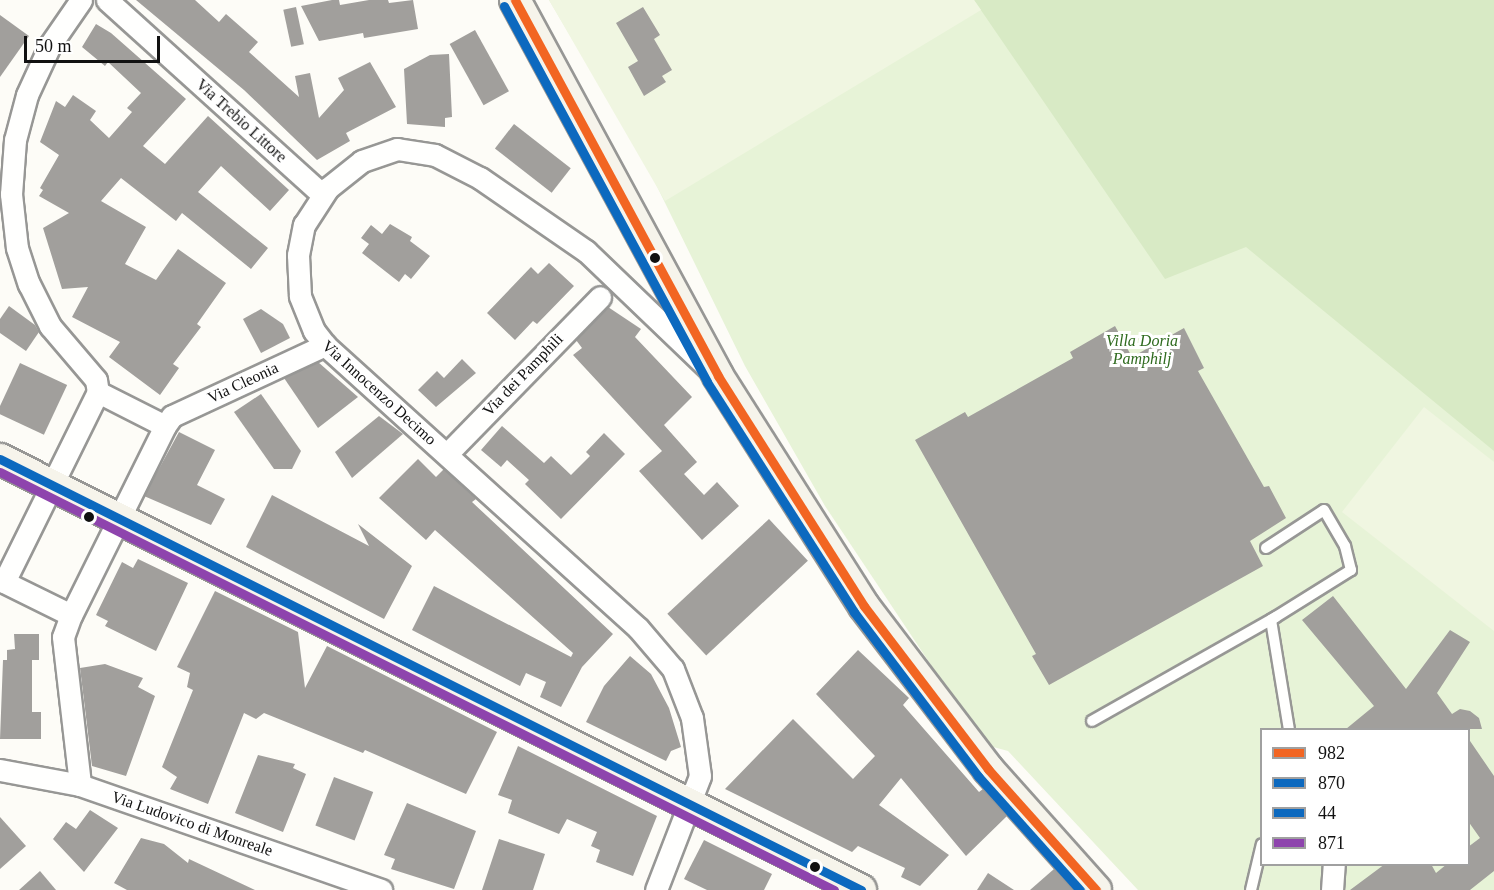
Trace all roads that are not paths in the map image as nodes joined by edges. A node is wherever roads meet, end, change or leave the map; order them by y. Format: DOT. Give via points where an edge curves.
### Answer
graph roads {
  1 [pos="81,0"];
  2 [pos="107,0"];
  3 [pos="515,0"];
  4 [pos="322,194"];
  5 [pos="600,297"];
  6 [pos="325,345"];
  7 [pos="718,376"];
  8 [pos="98,392"];
  9 [pos="165,426"];
  10 [pos="447,454"];
  11 [pos="0,459"];
  12 [pos="52,484"];
  13 [pos="120,517"];
  14 [pos="1266,548"];
  15 [pos="2,581"];
  16 [pos="71,615"];
  17 [pos="1276,617"];
  18 [pos="1092,721"];
  19 [pos="1289,728"];
  20 [pos="0,770"];
  21 [pos="80,785"];
  22 [pos="692,805"];
  23 [pos="1260,852"];
  24 [pos="1334,866"];
  25 [pos="381,890"];
  26 [pos="657,890"];
  27 [pos="861,890"];
  28 [pos="1096,890"];
  29 [pos="1251,890"];
  30 [pos="1332,890"];
  1 -- 8 [label="street" via="50,45 27,95 13,151 11,194 17,248 29,284 50,326 96,380"];
  2 -- 4 [label="street, Via Trebio Littore"];
  3 -- 7 [label="street"];
  4 -- 6 [label="street, Via Innocenzo Decimo" via="300,235 298,276 304,309"];
  4 -- 7 [label="street, Via Innocenzo Decimo" via="354,166 384,152 411,149 435,155 480,178 585,251"];
  5 -- 10 [label="street, Via dei Pamphili"];
  6 -- 9 [label="street, Via Cleonia" via="172,416"];
  6 -- 10 [label="street, Via Innocenzo Decimo"];
  7 -- 28 [label="street" via="864,606 911,672 988,769"];
  8 -- 9 [label="street"];
  8 -- 12 [label="street"];
  9 -- 13 [label="street"];
  10 -- 22 [label="street, Via Innocenzo Decimo" via="666,657 685,696 697,738 700,776"];
  11 -- 12 [label="street"];
  12 -- 13 [label="street"];
  12 -- 15 [label="street"];
  13 -- 16 [label="street"];
  13 -- 22 [label="street"];
  14 -- 17 [label="lane" via="1324,510 1345,546 1352,570"];
  15 -- 16 [label="street"];
  16 -- 21 [label="street" via="63,637"];
  17 -- 18 [label="lane"];
  17 -- 19 [label="lane" via="1271,620 1273,644"];
  20 -- 21 [label="street, Via Ludovico di Monreale"];
  21 -- 25 [label="street, Via Ludovico di Monreale"];
  22 -- 26 [label="street, Via Innocenzo Decimo"];
  22 -- 27 [label="street"];
  23 -- 29 [label="lane"];
  24 -- 30 [label="street"];
}
